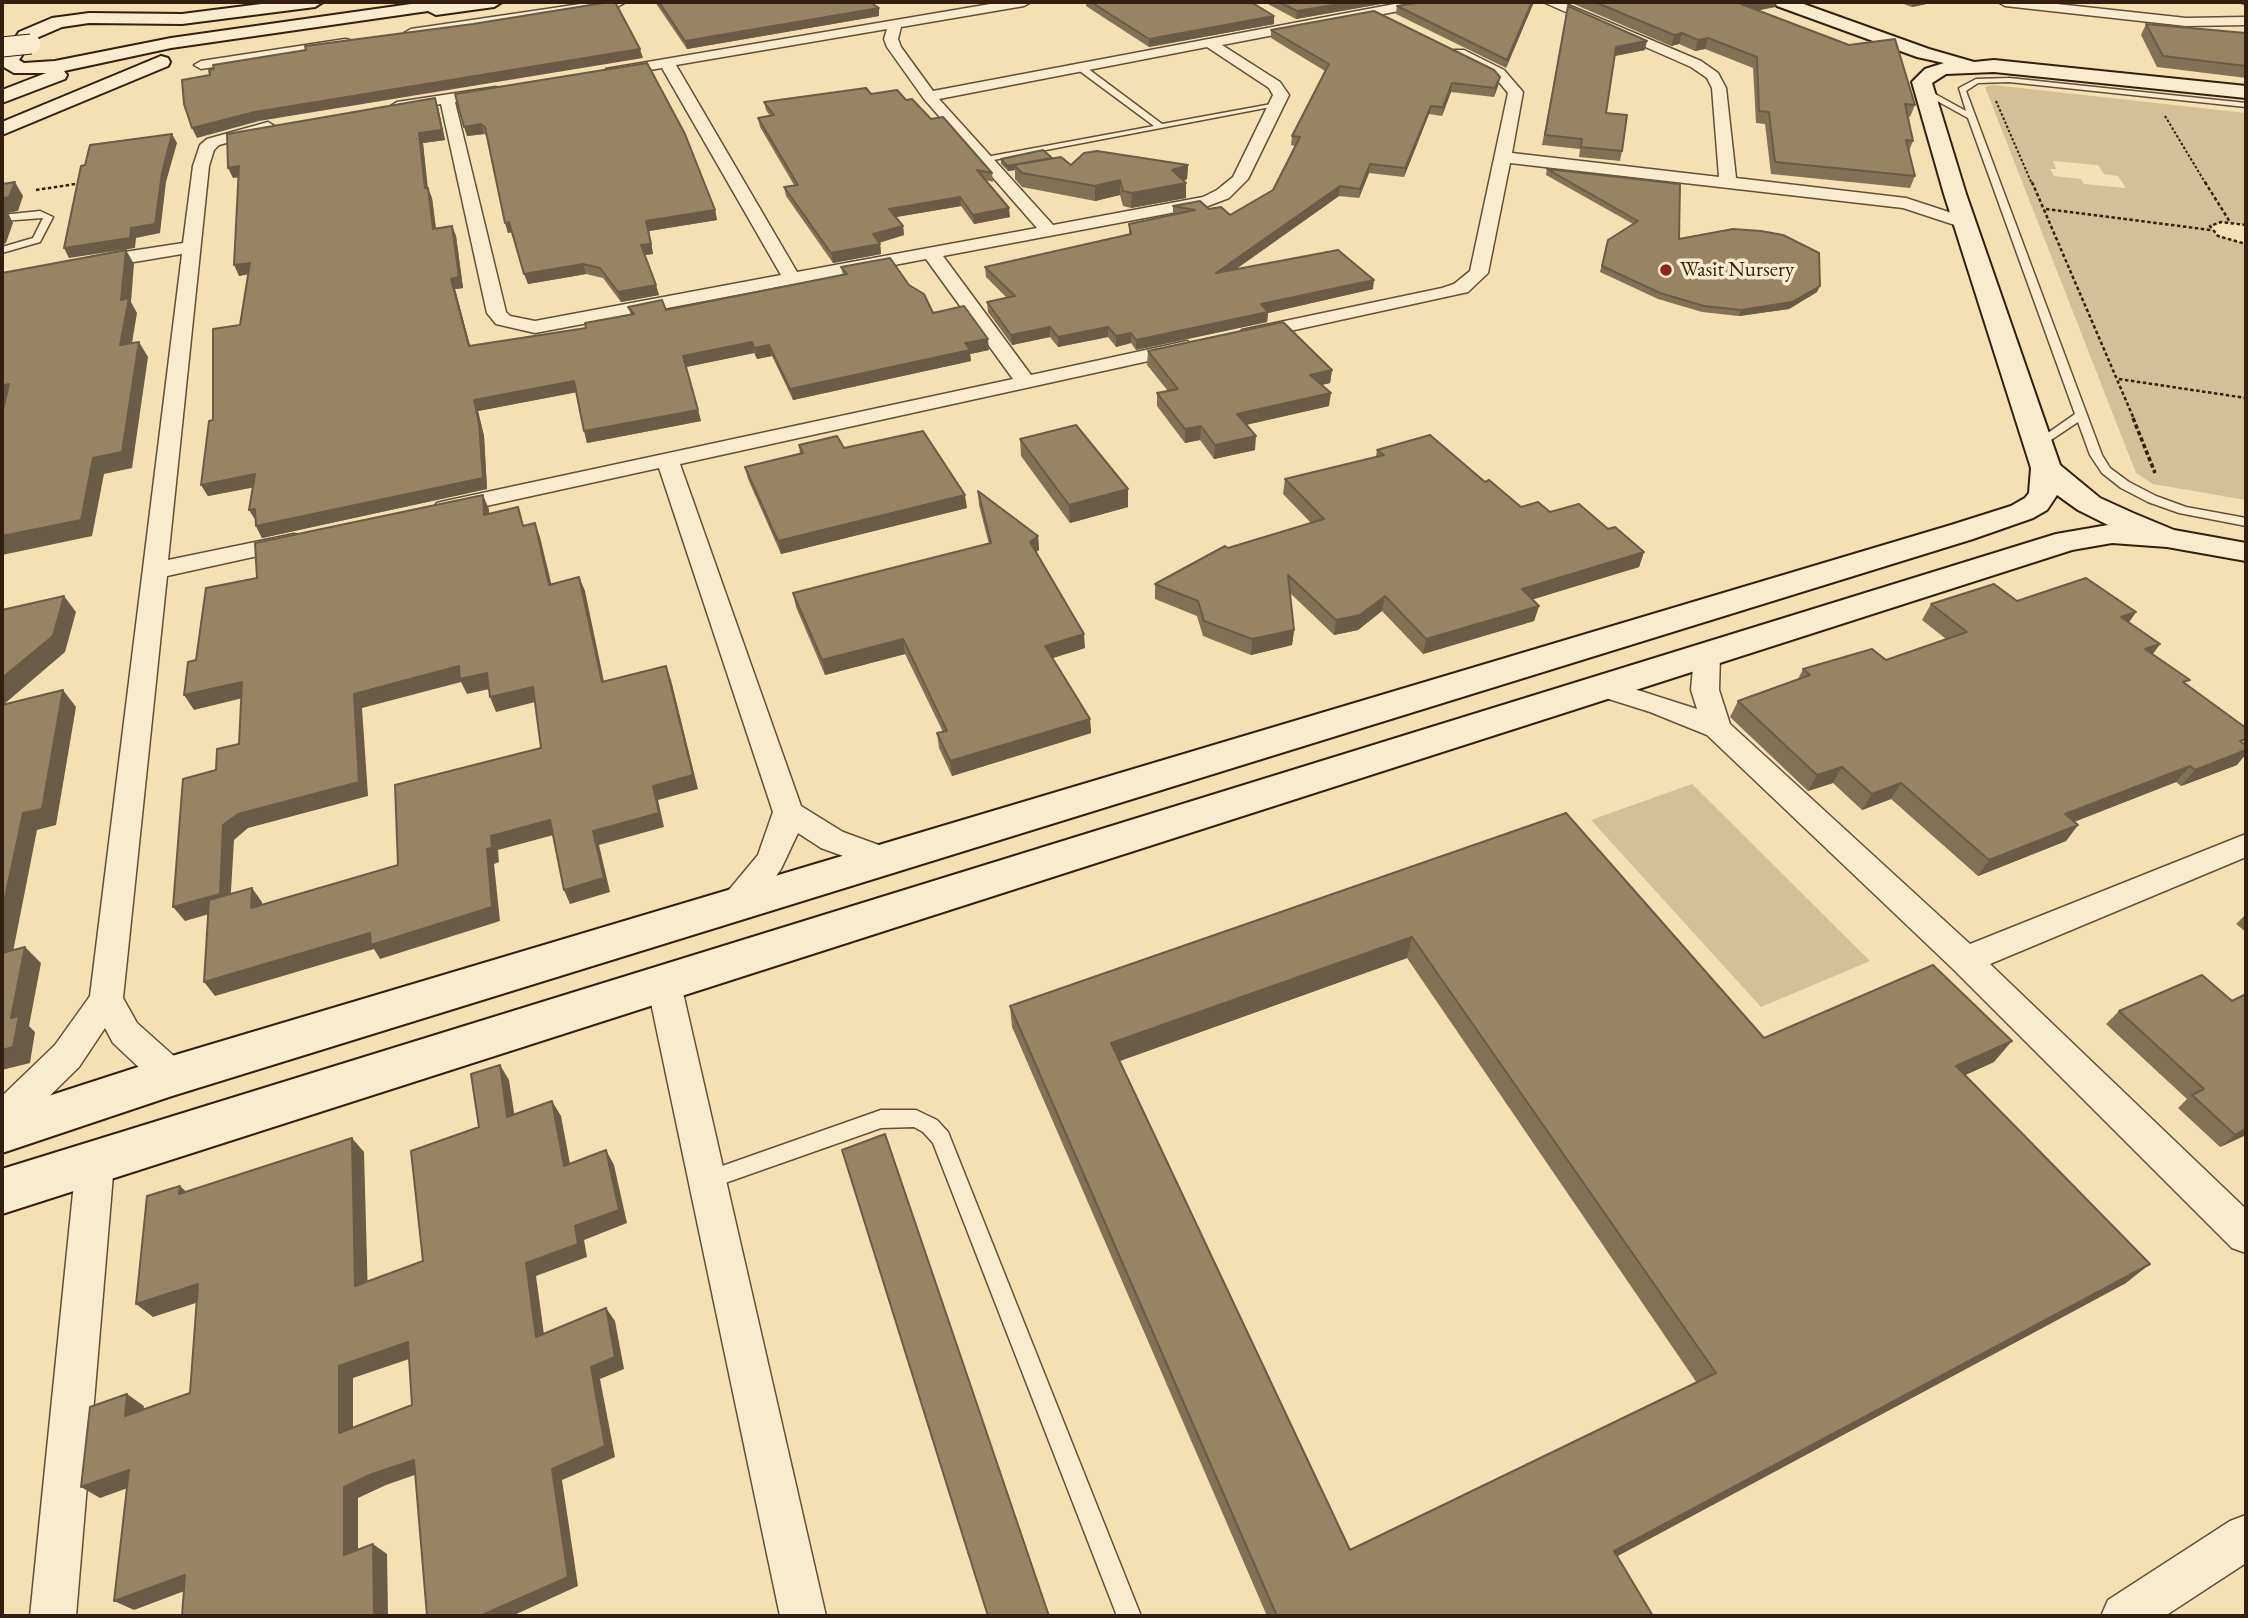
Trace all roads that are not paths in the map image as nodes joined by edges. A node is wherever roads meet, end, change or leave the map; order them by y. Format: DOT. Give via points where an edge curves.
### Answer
graph roads {
  1 [pos="143,2"];
  2 [pos="236,2"];
  3 [pos="311,2"];
  4 [pos="372,2"];
  5 [pos="423,2"];
  6 [pos="459,2"];
  7 [pos="494,2"];
  8 [pos="512,2"];
  9 [pos="619,2"];
  10 [pos="1024,2"];
  11 [pos="1425,2"];
  12 [pos="1550,2"];
  13 [pos="1783,2"];
  14 [pos="2005,2"];
  15 [pos="64,3"];
  16 [pos="1764,6"];
  17 [pos="1374,11"];
  18 [pos="1271,14"];
  19 [pos="209,15"];
  20 [pos="524,16"];
  21 [pos="895,18"];
  22 [pos="2246,21"];
  23 [pos="1293,26"];
  24 [pos="1408,28"];
  25 [pos="109,36"];
  26 [pos="220,37"];
  27 [pos="389,37"];
  28 [pos="1888,40"];
  29 [pos="57,41"];
  30 [pos="362,41"];
  31 [pos="1210,43"];
  32 [pos="1865,43"];
  33 [pos="1442,45"];
  34 [pos="2,47"];
  35 [pos="28,49"];
  36 [pos="2,55"];
  37 [pos="667,63"];
  38 [pos="201,65"];
  39 [pos="1978,66"];
  40 [pos="1080,67"];
  41 [pos="2010,67"];
  42 [pos="585,76"];
  43 [pos="1924,84"];
  44 [pos="2082,87"];
  45 [pos="516,88"];
  46 [pos="929,96"];
  47 [pos="2,97"];
  48 [pos="2237,97"];
  49 [pos="447,99"];
  50 [pos="2246,102"];
  51 [pos="1277,105"];
  52 [pos="380,110"];
  53 [pos="1969,116"];
  54 [pos="287,124"];
  55 [pos="1161,127"];
  56 [pos="2,129"];
  57 [pos="1504,157"];
  58 [pos="986,160"];
  59 [pos="1728,183"];
  60 [pos="1955,194"];
  61 [pos="1906,203"];
  62 [pos="2,218"];
  63 [pos="1967,224"];
  64 [pos="1050,232"];
  65 [pos="190,247"];
  66 [pos="2,250"];
  67 [pos="932,254"];
  68 [pos="69,266"];
  69 [pos="792,279"];
  70 [pos="1229,338"];
  71 [pos="1202,344"];
  72 [pos="1025,381"];
  73 [pos="2082,414"];
  74 [pos="2042,456"];
  75 [pos="667,459"];
  76 [pos="424,512"];
  77 [pos="2246,522"];
  78 [pos="1962,532"];
  79 [pos="316,536"];
  80 [pos="2167,538"];
  81 [pos="2241,549"];
  82 [pos="153,571"];
  83 [pos="1917,590"];
  84 [pos="1707,655"];
  85 [pos="1603,688"];
  86 [pos="1717,728"];
  87 [pos="788,812"];
  88 [pos="2246,845"];
  89 [pos="887,860"];
  90 [pos="729,909"];
  91 [pos="1965,960"];
  92 [pos="664,984"];
  93 [pos="106,999"];
  94 [pos="172,1076"];
  95 [pos="2,1119"];
  96 [pos="2,1132"];
  97 [pos="95,1163"];
  98 [pos="708,1180"];
  99 [pos="2,1192"];
  100 [pos="2246,1235"];
  101 [pos="2246,1538"];
  102 [pos="53,1616"];
  103 [pos="803,1616"];
  104 [pos="1129,1616"];
  105 [pos="2124,1616"];
  1 -- 2 [label="street"];
  3 -- 19 [label="street"];
  4 -- 25 [label="street"];
  5 -- 35 [label="street"];
  6 -- 26 [label="street"];
  7 -- 56 [label="street" via="190,50"];
  8 -- 20 [label="street"];
  9 -- 20 [label="street"];
  10 -- 21 [label="street"];
  11 -- 17 [label="street"];
  12 -- 59 [label="street" via="1696,64 1713,76 1719,88"];
  13 -- 28 [label="street"];
  14 -- 22 [label="street" via="2186,22"];
  15 -- 19 [label="street" via="128,15"];
  16 -- 32 [label="street"];
  17 -- 23 [label="street"];
  17 -- 24 [label="street"];
  18 -- 23 [label="street"];
  19 -- 26 [label="street" via="58,22 25,36 9,62 21,69 55,68"];
  20 -- 27 [label="street"];
  21 -- 37 [label="street"];
  21 -- 46 [label="street" via="894,47"];
  23 -- 31 [label="street"];
  26 -- 47 [label="street" via="94,64"];
  28 -- 32 [label="street"];
  28 -- 39 [label="street"];
  29 -- 35 [label="street"];
  30 -- 38 [label="street"];
  31 -- 40 [label="street"];
  31 -- 51 [label="street" via="1275,85 1281,95"];
  32 -- 43 [label="street" via="1903,61"];
  33 -- 57 [label="street" via="1499,73 1513,85 1515,98"];
  34 -- 35 [label="street, bridge"];
  35 -- 36 [label="street"];
  37 -- 42 [label="street"];
  37 -- 69 [label="street"];
  39 -- 41 [label="street"];
  39 -- 43 [label="street" via="1943,69"];
  40 -- 46 [label="street"];
  40 -- 55 [label="lane"];
  41 -- 44 [label="lane"];
  41 -- 48 [label="street"];
  43 -- 53 [label="lane"];
  43 -- 60 [label="street"];
  44 -- 48 [label="lane"];
  44 -- 53 [label="lane" via="1976,81 1962,90"];
  45 -- 49 [label="street"];
  46 -- 58 [label="street"];
  48 -- 50 [label="lane"];
  49 -- 52 [label="street"];
  49 -- 69 [label="street" via="497,313 503,320 535,327"];
  51 -- 55 [label="lane"];
  51 -- 64 [label="street" via="1240,179 1223,194 1189,206"];
  53 -- 73 [label="lane"];
  54 -- 65 [label="street" via="227,136 206,148"];
  55 -- 58 [label="lane"];
  57 -- 59 [label="street"];
  57 -- 70 [label="street" via="1481,265 1472,281 1447,293"];
  58 -- 64 [label="street" via="1007,175"];
  59 -- 61 [label="street"];
  60 -- 61 [label="street"];
  60 -- 63 [label="street"];
  61 -- 63 [label="street"];
  62 -- 66 [label="lane" via="48,217 37,240"];
  63 -- 74 [label="street"];
  64 -- 67 [label="street"];
  65 -- 68 [label="street"];
  65 -- 82 [label="street"];
  67 -- 69 [label="street"];
  67 -- 72 [label="street"];
  71 -- 72 [label="street"];
  72 -- 75 [label="street"];
  73 -- 74 [label="lane"];
  73 -- 77 [label="lane" via="2096,455 2106,470 2126,485 2183,510"];
  74 -- 78 [label="street" via="2044,493 2036,504"];
  74 -- 80 [label="street" via="2064,486 2089,504"];
  75 -- 76 [label="street"];
  75 -- 87 [label="street"];
  78 -- 83 [label="street" via="1983,546 1933,572"];
  78 -- 89 [label="street"];
  79 -- 82 [label="street"];
  80 -- 81 [label="street"];
  80 -- 83 [label="street" via="2112,534 2077,538"];
  82 -- 93 [label="street"];
  83 -- 84 [label="street"];
  84 -- 85 [label="street"];
  84 -- 86 [label="street" via="1705,690"];
  85 -- 86 [label="street"];
  85 -- 92 [label="street"];
  86 -- 91 [label="street"];
  87 -- 89 [label="street" via="832,840"];
  87 -- 90 [label="street" via="770,861"];
  88 -- 91 [label="street"];
  89 -- 90 [label="street"];
  90 -- 94 [label="street"];
  91 -- 100 [label="street"];
  92 -- 97 [label="street"];
  92 -- 98 [label="street"];
  93 -- 94 [label="street" via="125,1033"];
  93 -- 95 [label="street" via="67,1056"];
  94 -- 96 [label="street"];
  97 -- 99 [label="street"];
  97 -- 102 [label="street"];
  98 -- 103 [label="street"];
  98 -- 104 [label="lane" via="881,1119 916,1118 930,1126 941,1138"];
  101 -- 105 [label="street"];
}
